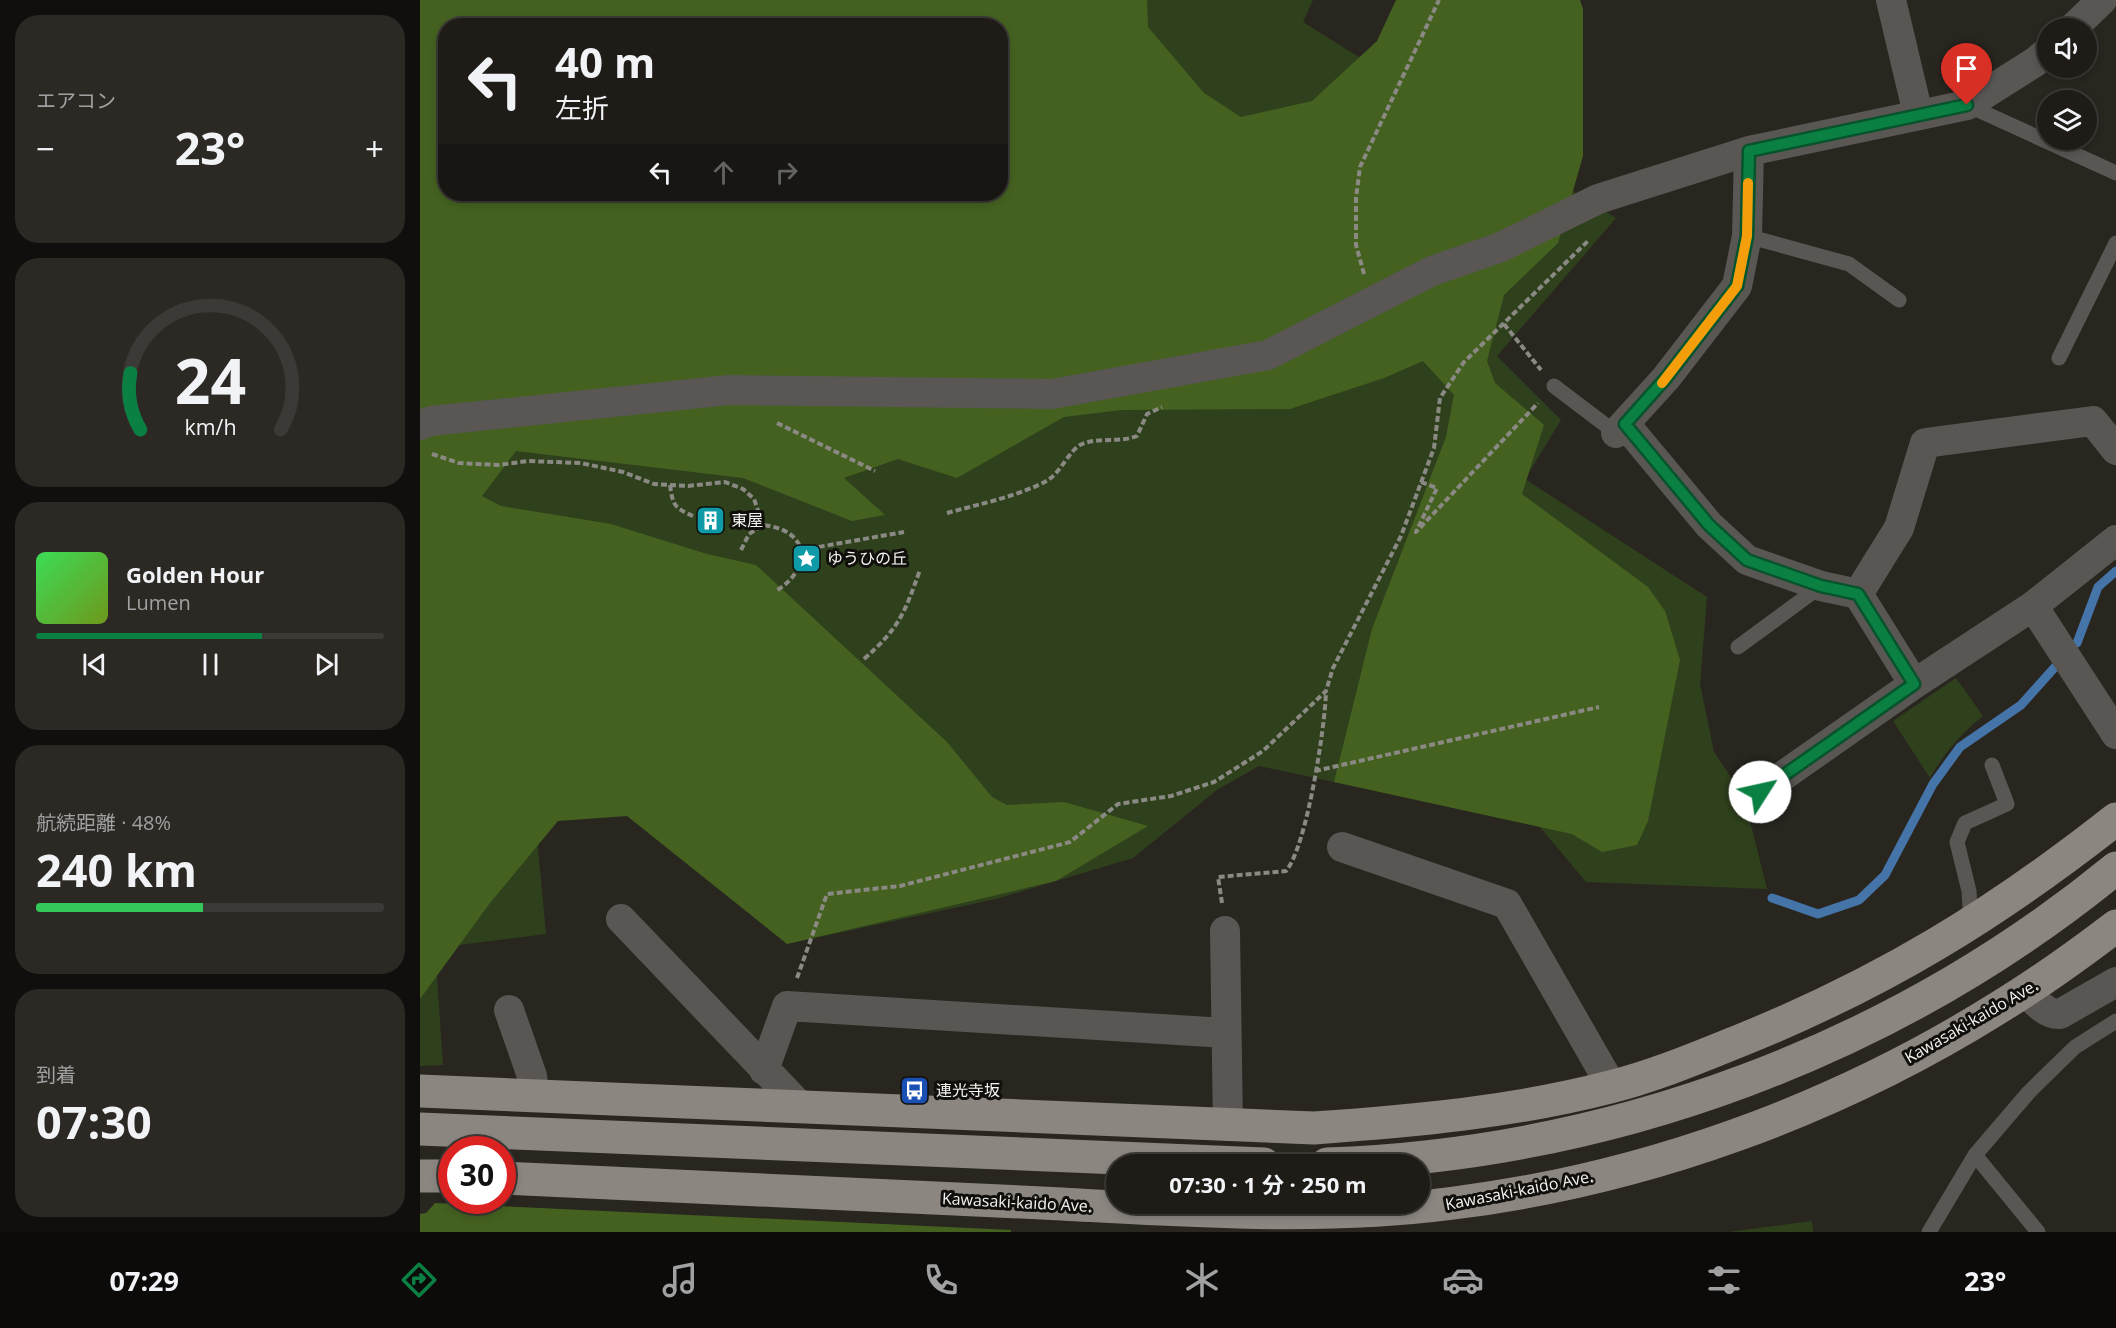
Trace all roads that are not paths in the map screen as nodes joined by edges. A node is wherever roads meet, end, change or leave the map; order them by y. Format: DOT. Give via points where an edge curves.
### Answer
graph roads {
  1 [pos="1891,0"];
  2 [pos="2102,0"];
  3 [pos="2083,18"];
  4 [pos="2037,61"];
  5 [pos="1967,105"];
  6 [pos="1918,114"];
  7 [pos="1749,151"];
  8 [pos="2116,173"];
  9 [pos="1747,236"];
  10 [pos="2116,243"];
  11 [pos="1899,300"];
  12 [pos="2059,358"];
  13 [pos="1554,386"];
  14 [pos="420,425"];
  15 [pos="1620,429"];
  16 [pos="2116,450"];
  17 [pos="2116,540"];
  18 [pos="1821,586"];
  19 [pos="1858,594"];
  20 [pos="2033,606"];
  21 [pos="1738,647"];
  22 [pos="1914,684"];
  23 [pos="2116,734"];
  24 [pos="1992,765"];
  25 [pos="1760,792"];
  26 [pos="2116,819"];
  27 [pos="1342,847"];
  28 [pos="2116,868"];
  29 [pos="621,919"];
  30 [pos="1971,925"];
  31 [pos="2116,926"];
  32 [pos="1226,932"];
  33 [pos="2116,982"];
  34 [pos="2025,992"];
  35 [pos="509,1010"];
  36 [pos="2116,1021"];
  37 [pos="1226,1033"];
  38 [pos="764,1070"];
  39 [pos="1612,1087"];
  40 [pos="420,1090"];
  41 [pos="534,1095"];
  42 [pos="801,1107"];
  43 [pos="1228,1126"];
  44 [pos="420,1129"];
  45 [pos="1975,1155"];
  46 [pos="1106,1157"];
  47 [pos="1430,1157"];
  48 [pos="420,1176"];
  49 [pos="438,1176"];
  50 [pos="516,1179"];
  51 [pos="1929,1232"];
  52 [pos="2038,1232"];
  1 -- 6 [label="street"];
  2 -- 3 [label="street"];
  4 -- 5 [label="street"];
  5 -- 6 [label="street"];
  5 -- 8 [label="lane"];
  6 -- 7 [label="street"];
  7 -- 9 [label="street"];
  7 -- 14 [label="street" via="1598,199 1500,247 1432,271 1268,355 1052,394 729,390"];
  9 -- 11 [label="lane" via="1849,264"];
  9 -- 15 [label="street" via="1737,286 1666,378"];
  10 -- 12 [label="lane"];
  13 -- 15 [label="lane"];
  15 -- 18 [label="street" via="1747,560"];
  16 -- 19 [label="street" via="2093,421 1925,443 1899,528"];
  17 -- 20 [label="street"];
  18 -- 19 [label="street"];
  18 -- 21 [label="lane"];
  19 -- 22 [label="street"];
  20 -- 22 [label="street"];
  20 -- 23 [label="street"];
  22 -- 25 [label="street"];
  24 -- 30 [label="lane" via="2007,804 1965,823 1956,842 1969,891"];
  26 -- 30 [label="main road"];
  27 -- 39 [label="street" via="1508,904"];
  28 -- 47 [label="main road" via="1970,971 1863,1029 1774,1070 1628,1119 1537,1142"];
  29 -- 38 [label="street"];
  30 -- 39 [label="main road" via="1835,1001 1708,1054"];
  31 -- 34 [label="main road, Kawasaki-kaido Ave."];
  32 -- 37 [label="street"];
  33 -- 34 [label="street" via="2053,1015"];
  34 -- 50 [label="main road, Kawasaki-kaido Ave." via="1938,1043 1847,1089 1721,1140 1623,1170 1458,1203 1391,1210 1221,1212"];
  35 -- 41 [label="street" via="532,1077"];
  36 -- 45 [label="lane" via="2075,1047 2029,1092"];
  37 -- 38 [label="street" via="787,1006"];
  37 -- 43 [label="street"];
  38 -- 42 [label="street"];
  39 -- 43 [label="main road" via="1457,1116 1314,1128"];
  40 -- 41 [label="main road"];
  41 -- 42 [label="main road"];
  42 -- 43 [label="main road"];
  44 -- 46 [label="main road"];
  45 -- 51 [label="lane"];
  45 -- 52 [label="lane"];
  48 -- 49 [label="main road"];
}
